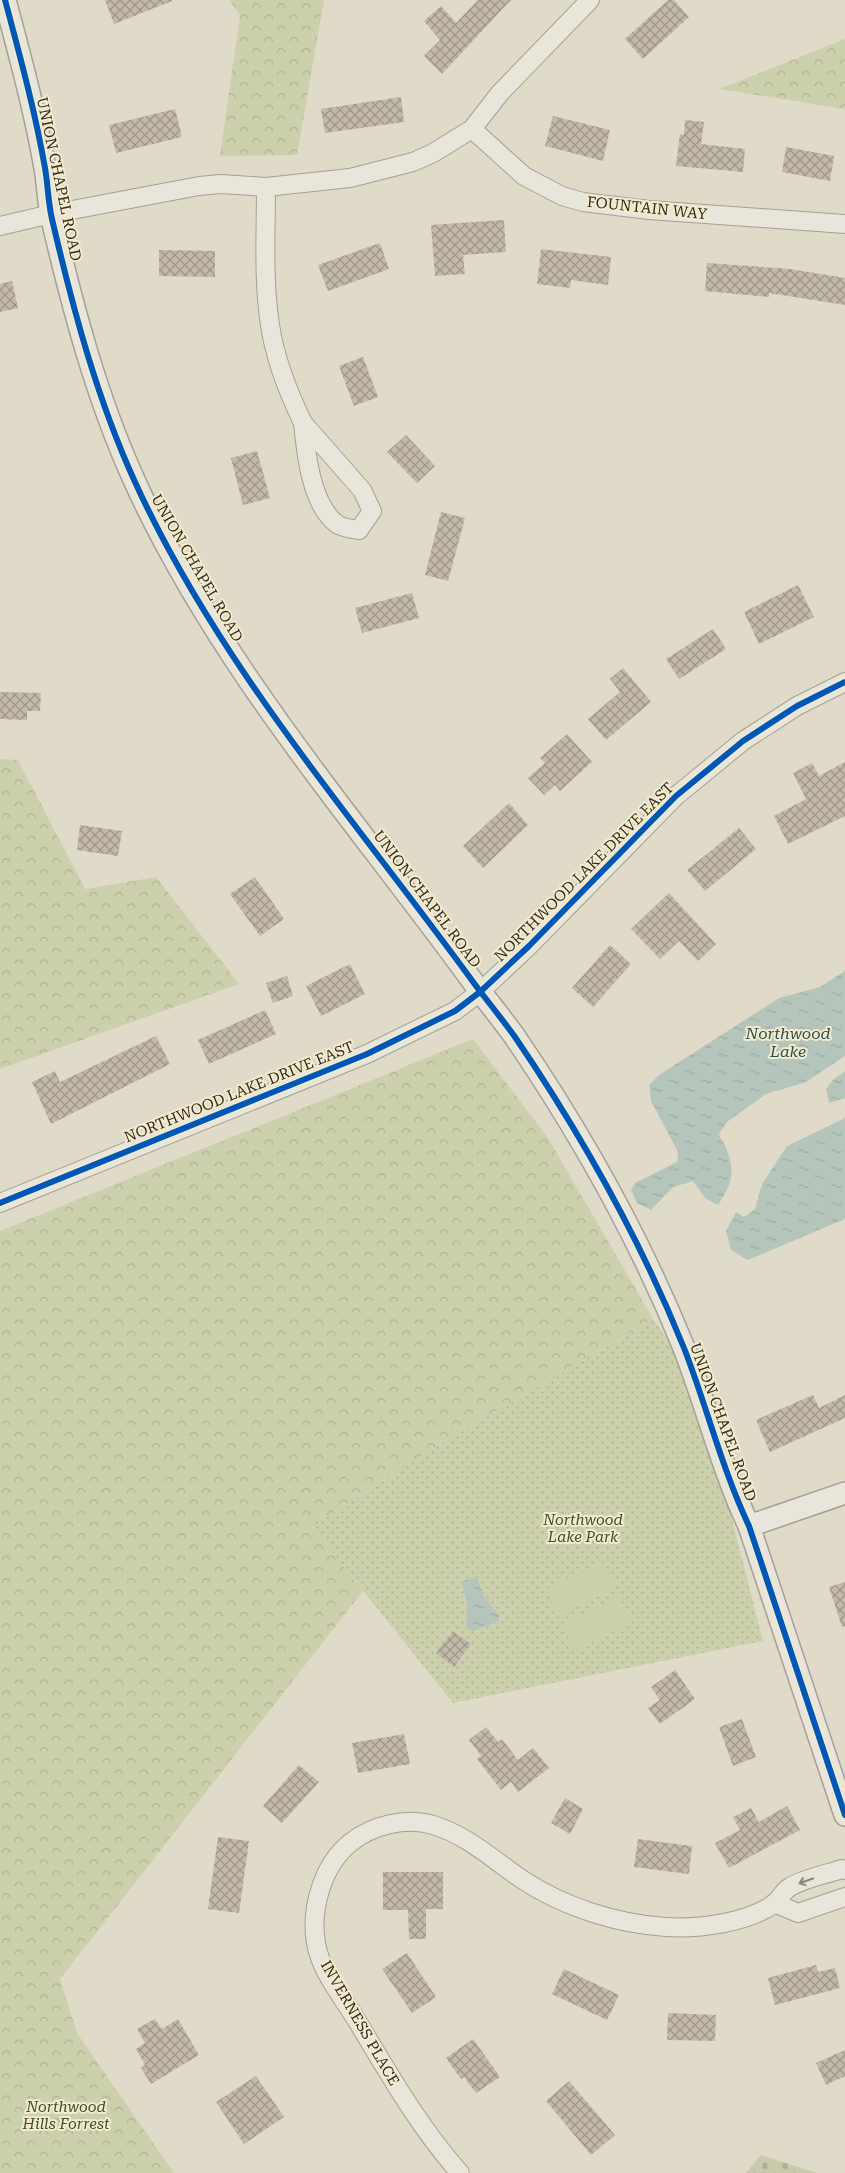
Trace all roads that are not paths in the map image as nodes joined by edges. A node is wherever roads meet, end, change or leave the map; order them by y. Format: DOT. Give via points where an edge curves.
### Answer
graph roads {
  1 [pos="5,0"];
  2 [pos="590,0"];
  3 [pos="472,129"];
  4 [pos="266,187"];
  5 [pos="51,214"];
  6 [pos="845,224"];
  7 [pos="0,226"];
  8 [pos="304,423"];
  9 [pos="845,682"];
  10 [pos="480,992"];
  11 [pos="0,1204"];
  12 [pos="845,1493"];
  13 [pos="749,1526"];
  14 [pos="845,1815"];
  15 [pos="845,1870"];
  16 [pos="845,1897"];
  17 [pos="774,1903"];
  18 [pos="460,2173"];
  1 -- 5 [label="street, UNION CHAPEL ROAD" via="36,123"];
  2 -- 3 [label="street" via="500,93"];
  3 -- 4 [label="street" via="413,162 350,178"];
  3 -- 6 [label="street, FOUNTAIN WAY" via="524,176 562,196 584,202 648,210"];
  4 -- 5 [label="street" via="199,186"];
  4 -- 8 [label="street" via="270,327 288,391"];
  5 -- 7 [label="street"];
  5 -- 10 [label="street, UNION CHAPEL ROAD" via="102,399 133,477 171,553 248,681"];
  8 -- 8 [label="street" via="306,453 324,510 338,526 359,530 372,511 362,490"];
  9 -- 10 [label="street, NORTHWOOD LAKE DRIVE EAST" via="797,706 742,741 676,796 588,888"];
  10 -- 11 [label="street, NORTHWOOD LAKE DRIVE EAST" via="455,1010 367,1054"];
  10 -- 13 [label="street, UNION CHAPEL ROAD" via="519,1044 585,1149 627,1225 682,1342 736,1499"];
  12 -- 13 [label="street"];
  13 -- 14 [label="street, UNION CHAPEL ROAD"];
  15 -- 17 [label="street, INVERNESS PLACE, one-way" via="790,1887"];
  16 -- 17 [label="street" via="798,1913"];
  17 -- 18 [label="street, INVERNESS PLACE" via="732,1920 688,1927 622,1921 580,1908 541,1890 471,1841 432,1825 412,1821 390,1824 370,1830 352,1841 336,1855 325,1873 315,1914 316,1943 330,1977 398,2088 440,2150"];
}
